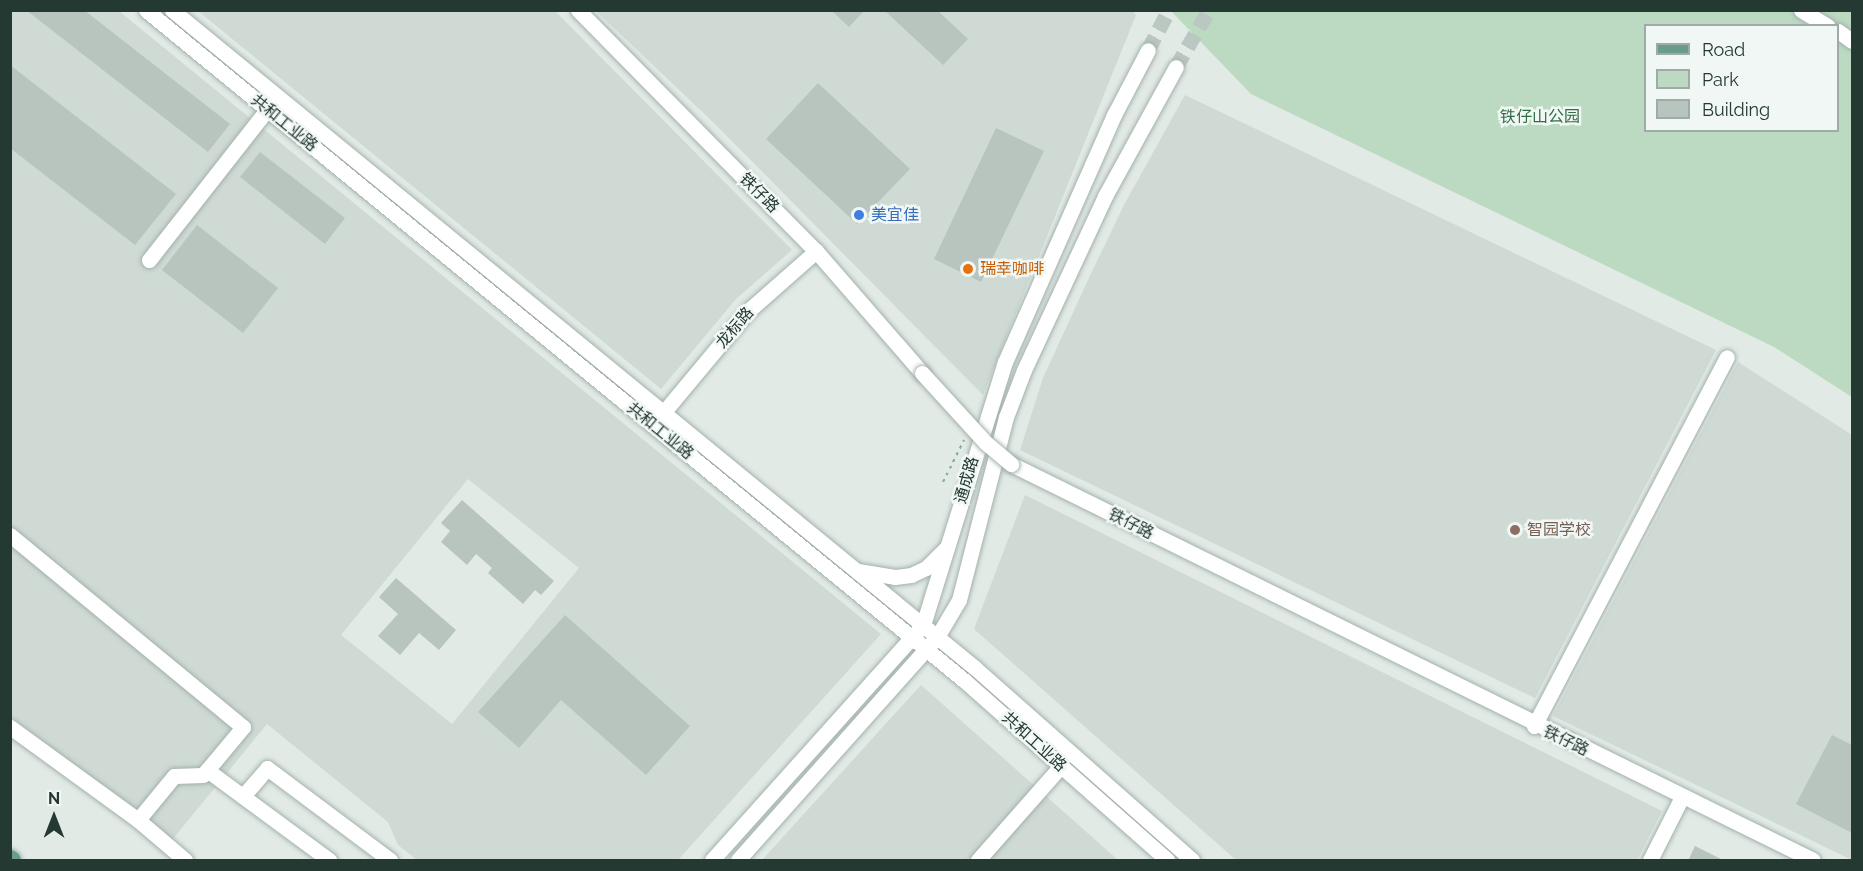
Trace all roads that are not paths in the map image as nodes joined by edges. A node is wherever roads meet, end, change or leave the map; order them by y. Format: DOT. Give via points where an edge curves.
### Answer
graph roads {
  1 [pos="146,10"];
  2 [pos="172,10"];
  3 [pos="578,10"];
  4 [pos="1802,10"];
  5 [pos="1825,24"];
  6 [pos="1839,32"];
  7 [pos="1852,41"];
  8 [pos="1148,50"];
  9 [pos="1176,68"];
  10 [pos="277,97"];
  11 [pos="267,110"];
  12 [pos="816,250"];
  13 [pos="149,260"];
  14 [pos="1727,357"];
  15 [pos="663,413"];
  16 [pos="10,535"];
  17 [pos="951,540"];
  18 [pos="856,570"];
  19 [pos="922,625"];
  20 [pos="912,637"];
  21 [pos="937,637"];
  22 [pos="926,649"];
  23 [pos="1534,726"];
  24 [pos="10,727"];
  25 [pos="1061,766"];
  26 [pos="207,770"];
  27 [pos="243,796"];
  28 [pos="1682,797"];
  29 [pos="138,820"];
  30 [pos="185,861"];
  31 [pos="329,861"];
  32 [pos="390,861"];
  33 [pos="712,861"];
  34 [pos="738,861"];
  35 [pos="978,861"];
  36 [pos="1167,861"];
  37 [pos="1192,861"];
  38 [pos="1650,861"];
  39 [pos="1813,861"];
  1 -- 11 [label="street, 共和工业路"];
  2 -- 10 [label="street, 共和工业路"];
  3 -- 12 [label="street, 铁仔路"];
  4 -- 5 [label="street"];
  6 -- 7 [label="street"];
  8 -- 17 [label="street, 通成路" via="1110,125 1005,362"];
  9 -- 21 [label="street, 通成路" via="1105,196 1024,370 1001,436 958,600"];
  10 -- 11 [label="street"];
  10 -- 15 [label="street, 共和工业路"];
  11 -- 13 [label="street"];
  11 -- 20 [label="street, 共和工业路"];
  12 -- 15 [label="street, 龙标路" via="748,311"];
  12 -- 23 [label="street, 铁仔路, bridge" via="970,426 1011,464"];
  14 -- 23 [label="street"];
  15 -- 18 [label="street, 共和工业路"];
  16 -- 26 [label="street" via="243,727"];
  17 -- 18 [label="street" via="940,556 912,575 895,577"];
  17 -- 19 [label="street, 通成路"];
  18 -- 19 [label="street, 共和工业路"];
  19 -- 20 [label="street, 通成路"];
  19 -- 21 [label="street, 共和工业路"];
  20 -- 22 [label="street, 共和工业路"];
  20 -- 33 [label="street, 通成路"];
  21 -- 22 [label="street, 通成路"];
  21 -- 37 [label="street, 共和工业路"];
  22 -- 25 [label="street, 共和工业路"];
  22 -- 34 [label="street, 通成路"];
  23 -- 28 [label="street, 铁仔路"];
  24 -- 29 [label="street"];
  25 -- 35 [label="street"];
  25 -- 36 [label="street, 共和工业路"];
  26 -- 27 [label="street"];
  26 -- 29 [label="street" via="203,775 174,776"];
  27 -- 31 [label="street"];
  27 -- 32 [label="street" via="267,768"];
  28 -- 38 [label="street"];
  28 -- 39 [label="street, 铁仔路"];
  29 -- 30 [label="street"];
}
